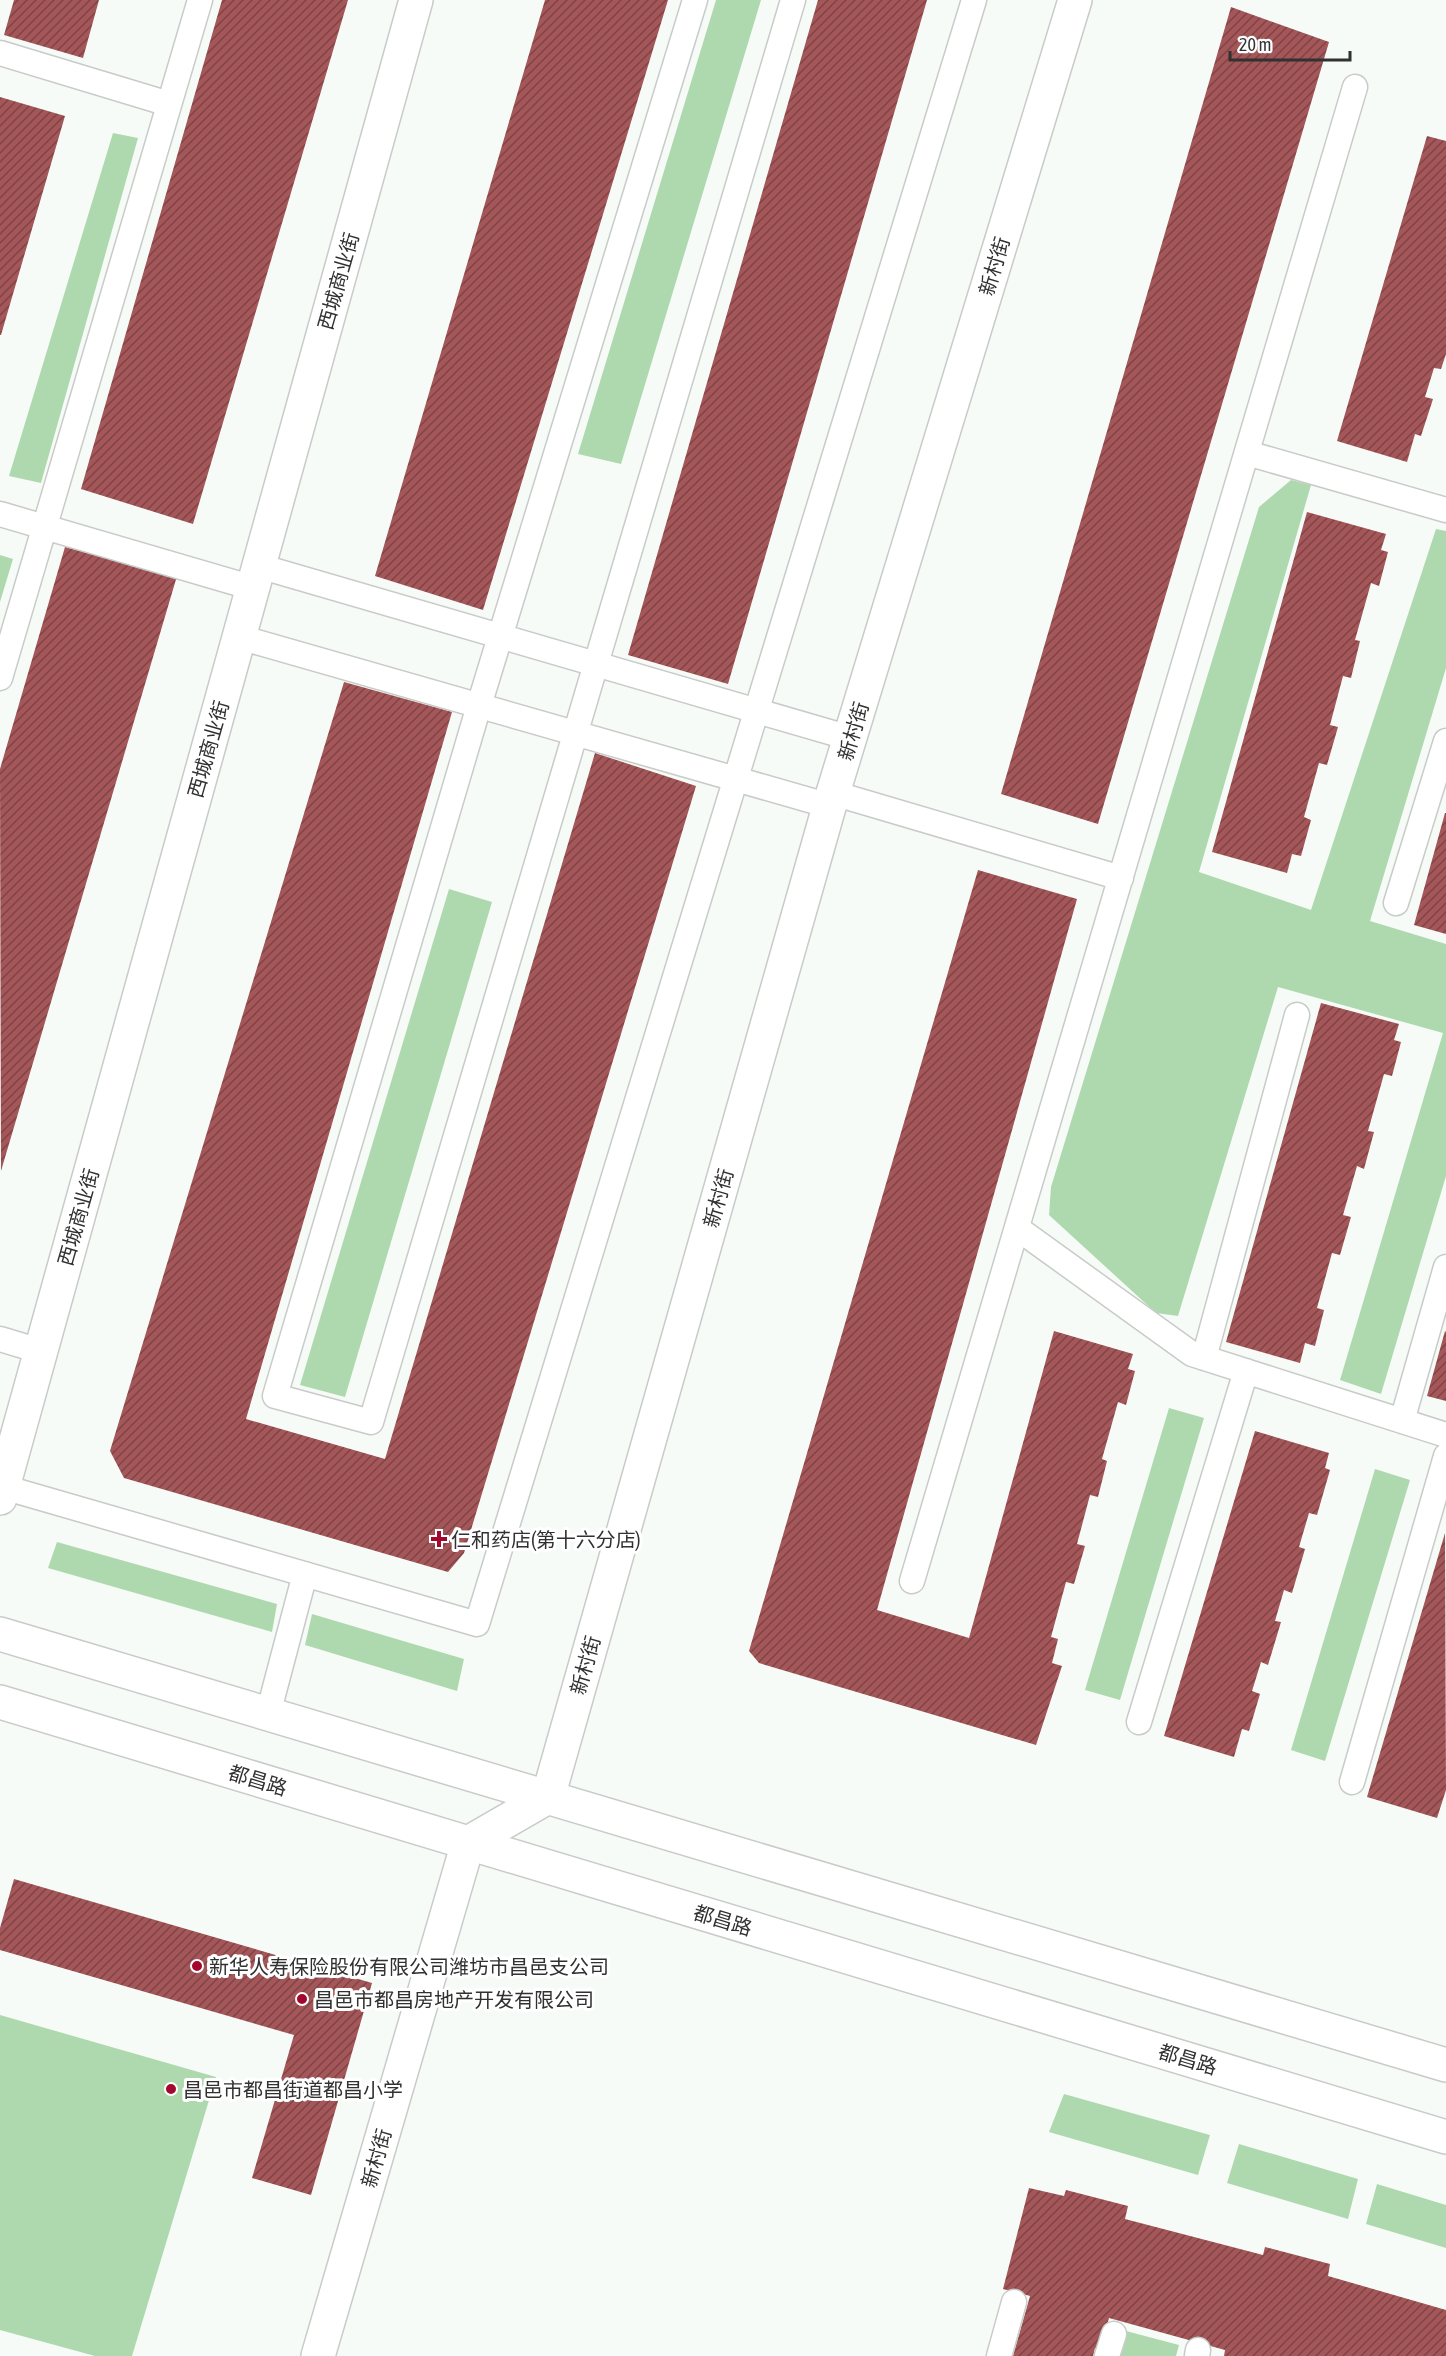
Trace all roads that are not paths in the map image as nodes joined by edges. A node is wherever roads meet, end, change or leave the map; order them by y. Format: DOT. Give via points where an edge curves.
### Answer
graph roads {
  1 [pos="200,0"];
  2 [pos="416,0"];
  3 [pos="695,0"];
  4 [pos="793,0"];
  5 [pos="974,0"];
  6 [pos="1075,0"];
  7 [pos="0,53"];
  8 [pos="1355,87"];
  9 [pos="169,104"];
  10 [pos="1247,453"];
  11 [pos="1446,510"];
  12 [pos="0,514"];
  13 [pos="45,527"];
  14 [pos="256,577"];
  15 [pos="500,636"];
  16 [pos="239,637"];
  17 [pos="595,664"];
  18 [pos="0,678"];
  19 [pos="479,706"];
  20 [pos="757,711"];
  21 [pos="574,733"];
  22 [pos="850,738"];
  23 [pos="1446,741"];
  24 [pos="736,780"];
  25 [pos="832,800"];
  26 [pos="1121,878"];
  27 [pos="1396,903"];
  28 [pos="1298,1015"];
  29 [pos="1017,1227"];
  30 [pos="1446,1267"];
  31 [pos="0,1339"];
  32 [pos="40,1351"];
  33 [pos="1204,1358"];
  34 [pos="1246,1371"];
  35 [pos="1402,1421"];
  36 [pos="1446,1435"];
  37 [pos="1446,1456"];
  38 [pos="2,1493"];
  39 [pos="305,1574"];
  40 [pos="912,1581"];
  41 [pos="0,1634"];
  42 [pos="0,1702"];
  43 [pos="268,1714"];
  44 [pos="1139,1722"];
  45 [pos="1352,1782"];
  46 [pos="548,1797"];
  47 [pos="468,1843"];
  48 [pos="1446,2065"];
  49 [pos="1446,2137"];
  50 [pos="1014,2302"];
  51 [pos="318,2356"];
  52 [pos="999,2356"];
  1 -- 9 [label="lane"];
  2 -- 14 [label="street, 西城商业街"];
  3 -- 15 [label="lane"];
  4 -- 17 [label="lane"];
  5 -- 20 [label="lane"];
  6 -- 22 [label="street, 新村街"];
  7 -- 9 [label="lane"];
  8 -- 10 [label="lane"];
  9 -- 13 [label="lane"];
  10 -- 11 [label="lane"];
  10 -- 26 [label="lane"];
  12 -- 13 [label="lane"];
  13 -- 14 [label="lane"];
  13 -- 18 [label="lane"];
  14 -- 15 [label="lane"];
  14 -- 16 [label="street, 西城商业街"];
  15 -- 17 [label="lane"];
  15 -- 19 [label="lane"];
  16 -- 19 [label="lane"];
  16 -- 32 [label="street, 西城商业街"];
  17 -- 20 [label="lane"];
  17 -- 21 [label="lane"];
  19 -- 21 [label="lane"];
  19 -- 21 [label="lane" via="275,1396 371,1422"];
  20 -- 22 [label="lane"];
  20 -- 24 [label="lane"];
  21 -- 24 [label="lane"];
  22 -- 25 [label="street, 新村街"];
  23 -- 27 [label="lane"];
  24 -- 25 [label="lane"];
  24 -- 39 [label="lane" via="477,1624"];
  25 -- 26 [label="lane"];
  25 -- 46 [label="street, 新村街"];
  26 -- 29 [label="lane"];
  28 -- 33 [label="lane"];
  29 -- 33 [label="lane" via="1192,1354"];
  29 -- 40 [label="lane"];
  30 -- 35 [label="lane"];
  31 -- 32 [label="lane"];
  32 -- 38 [label="street, 西城商业街"];
  33 -- 34 [label="lane"];
  34 -- 35 [label="lane"];
  34 -- 44 [label="lane"];
  35 -- 36 [label="lane"];
  37 -- 45 [label="lane"];
  38 -- 39 [label="lane"];
  39 -- 43 [label="lane"];
  41 -- 43 [label="street"];
  42 -- 47 [label="street, 都昌路"];
  43 -- 46 [label="street"];
  46 -- 47 [label="street"];
  46 -- 48 [label="street"];
  47 -- 49 [label="street, 都昌路"];
  47 -- 51 [label="street, 新村街"];
  50 -- 52 [label="lane"];
}
